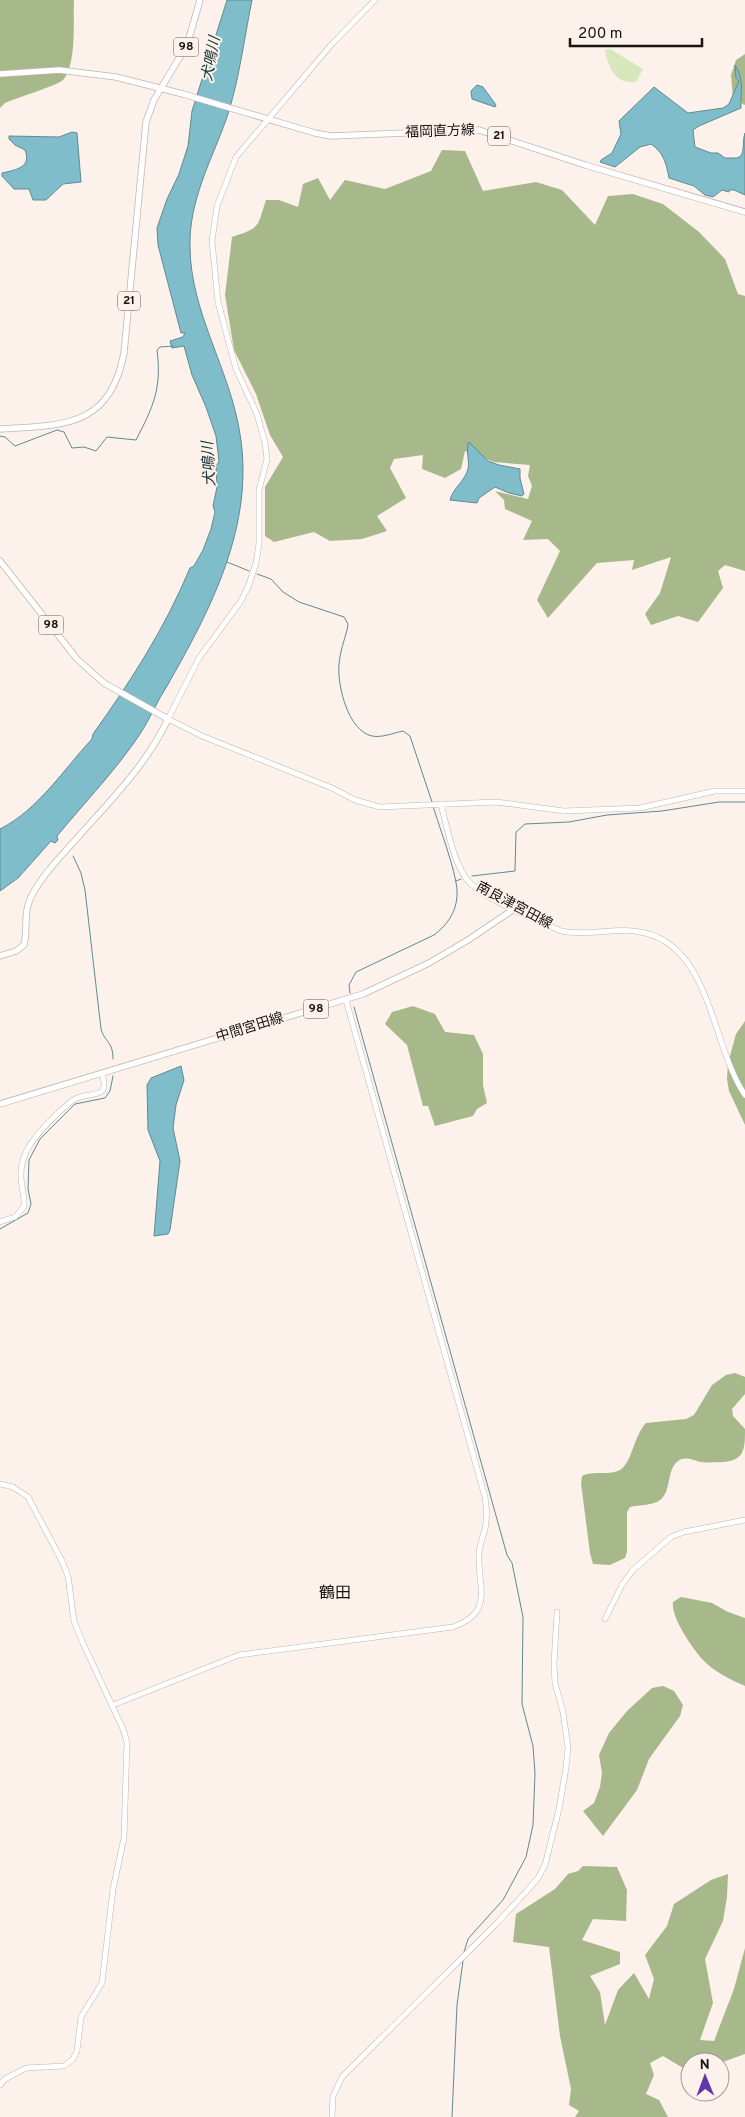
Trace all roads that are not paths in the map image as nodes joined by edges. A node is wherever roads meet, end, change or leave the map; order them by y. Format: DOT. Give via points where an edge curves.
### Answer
graph roads {
  1 [pos="200,0"];
  2 [pos="375,0"];
  3 [pos="0,74"];
  4 [pos="157,88"];
  5 [pos="266,119"];
  6 [pos="745,212"];
  7 [pos="0,429"];
  8 [pos="0,561"];
  9 [pos="166,717"];
  10 [pos="745,791"];
  11 [pos="440,804"];
  12 [pos="514,909"];
  13 [pos="0,956"];
  14 [pos="346,1000"];
  15 [pos="102,1073"];
  16 [pos="745,1095"];
  17 [pos="0,1104"];
  18 [pos="0,1222"];
  19 [pos="0,1484"];
  20 [pos="745,1520"];
  21 [pos="557,1612"];
  22 [pos="606,1619"];
  23 [pos="113,1705"];
  24 [pos="0,2085"];
  25 [pos="332,2117"];
  1 -- 4 [label="main road, 98" via="187,45"];
  2 -- 5 [label="street"];
  3 -- 4 [label="main road, 福岡直方線 / 21" via="81,72"];
  4 -- 5 [label="main road, 福岡直方線 / 21"];
  4 -- 7 [label="main road, 21" via="146,122 124,354 114,386 95,409 68,423"];
  5 -- 6 [label="main road, 福岡直方線 / 21" via="315,133 344,137 479,130"];
  5 -- 9 [label="street" via="236,157 217,206 212,241 223,325 236,370 257,414 265,443 266,459 259,490 260,544 244,594 199,658"];
  8 -- 9 [label="main road, 98" via="77,659 107,684"];
  9 -- 11 [label="street" via="202,736 367,804 400,807"];
  9 -- 13 [label="main road" via="159,738 138,768 61,855 32,895 26,912 24,945"];
  10 -- 11 [label="street" via="715,791 640,808 553,811 518,803"];
  11 -- 12 [label="street, 南良津宮田線" via="466,877 479,890"];
  12 -- 14 [label="main road, 中間宮田線 / 98" via="429,963"];
  12 -- 16 [label="street, 南良津宮田線" via="573,934 643,932 675,948 689,963 700,985 723,1048"];
  14 -- 15 [label="main road, 中間宮田線 / 98"];
  14 -- 23 [label="street" via="486,1497 487,1513 479,1553 482,1603 473,1617 453,1626 239,1655"];
  15 -- 17 [label="main road, 中間宮田線 / 98"];
  15 -- 18 [label="street" via="103,1090 68,1104 36,1135 21,1170 24,1207 15,1217"];
  19 -- 23 [label="street" via="28,1497 49,1536 68,1576 74,1621"];
  20 -- 22 [label="street" via="684,1532 671,1538 633,1570"];
  21 -- 25 [label="street" via="555,1682 568,1746 545,1865 538,1878 495,1925 342,2077 333,2096"];
  23 -- 24 [label="street" via="126,1742 124,1838 112,1889 102,1983 83,2011 73,2059 64,2066 26,2068"];
}
